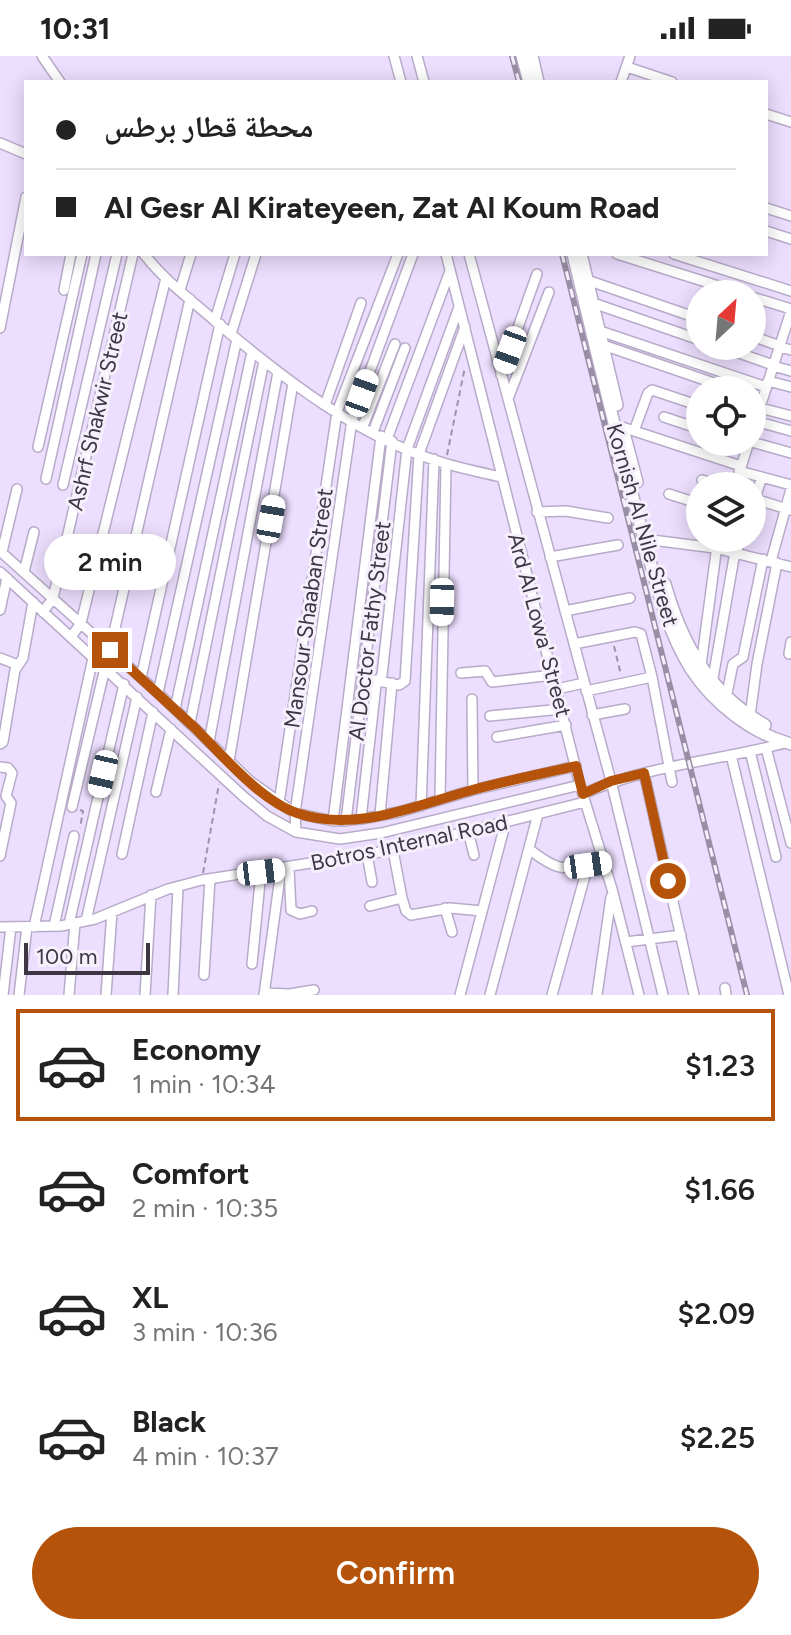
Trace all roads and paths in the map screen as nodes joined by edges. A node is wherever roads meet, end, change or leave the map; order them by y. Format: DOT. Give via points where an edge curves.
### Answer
graph roads {
  1 [pos="42,56"];
  2 [pos="394,56"];
  3 [pos="417,56"];
  4 [pos="522,56"];
  5 [pos="532,56"];
  6 [pos="630,56"];
  7 [pos="627,67"];
  8 [pos="59,80"];
  9 [pos="400,80"];
  10 [pos="423,80"];
  11 [pos="528,80"];
  12 [pos="538,80"];
  13 [pos="622,80"];
  14 [pos="666,80"];
  15 [pos="768,115"];
  16 [pos="791,122"];
  17 [pos="0,143"];
  18 [pos="24,153"];
  19 [pos="24,207"];
  20 [pos="768,209"];
  21 [pos="791,216"];
  22 [pos="768,232"];
  23 [pos="791,239"];
  24 [pos="71,256"];
  25 [pos="82,256"];
  26 [pos="96,256"];
  27 [pos="117,256"];
  28 [pos="133,256"];
  29 [pos="146,256"];
  30 [pos="190,256"];
  31 [pos="234,256"];
  32 [pos="255,256"];
  33 [pos="397,256"];
  34 [pos="412,256"];
  35 [pos="446,256"];
  36 [pos="470,256"];
  37 [pos="573,256"];
  38 [pos="581,256"];
  39 [pos="623,256"];
  40 [pos="680,256"];
  41 [pos="450,271"];
  42 [pos="537,274"];
  43 [pos="166,278"];
  44 [pos="587,280"];
  45 [pos="700,280"];
  46 [pos="64,290"];
  47 [pos="180,290"];
  48 [pos="791,291"];
  49 [pos="549,292"];
  50 [pos="190,299"];
  51 [pos="361,303"];
  52 [pos="593,303"];
  53 [pos="766,303"];
  54 [pos="459,306"];
  55 [pos="686,314"];
  56 [pos="790,314"];
  57 [pos="217,322"];
  58 [pos="465,327"];
  59 [pos="0,328"];
  60 [pos="600,331"];
  61 [pos="686,335"];
  62 [pos="787,336"];
  63 [pos="234,337"];
  64 [pos="382,339"];
  65 [pos="470,341"];
  66 [pos="766,341"];
  67 [pos="395,344"];
  68 [pos="603,345"];
  69 [pos="779,346"];
  70 [pos="405,348"];
  71 [pos="791,350"];
  72 [pos="252,352"];
  73 [pos="419,354"];
  74 [pos="759,360"];
  75 [pos="264,361"];
  76 [pos="773,365"];
  77 [pos="791,371"];
  78 [pos="278,372"];
  79 [pos="501,375"];
  80 [pos="693,376"];
  81 [pos="293,383"];
  82 [pos="767,384"];
  83 [pos="791,387"];
  84 [pos="508,399"];
  85 [pos="686,401"];
  86 [pos="325,405"];
  87 [pos="766,405"];
  88 [pos="337,412"];
  89 [pos="791,416"];
  90 [pos="664,417"];
  91 [pos="352,420"];
  92 [pos="686,424"];
  93 [pos="363,426"];
  94 [pos="766,427"];
  95 [pos="628,429"];
  96 [pos="791,431"];
  97 [pos="383,437"];
  98 [pos="38,447"];
  99 [pos="766,447"];
  100 [pos="407,449"];
  101 [pos="791,453"];
  102 [pos="419,454"];
  103 [pos="744,456"];
  104 [pos="434,459"];
  105 [pos="446,464"];
  106 [pos="740,469"];
  107 [pos="739,472"];
  108 [pos="748,472"];
  109 [pos="501,477"];
  110 [pos="766,478"];
  111 [pos="46,479"];
  112 [pos="63,485"];
  113 [pos="791,487"];
  114 [pos="17,489"];
  115 [pos="669,494"];
  116 [pos="686,499"];
  117 [pos="766,506"];
  118 [pos="788,510"];
  119 [pos="537,512"];
  120 [pos="608,518"];
  121 [pos="34,532"];
  122 [pos="652,540"];
  123 [pos="686,542"];
  124 [pos="618,545"];
  125 [pos="1,551"];
  126 [pos="715,552"];
  127 [pos="736,552"];
  128 [pos="550,557"];
  129 [pos="770,561"];
  130 [pos="791,567"];
  131 [pos="24,572"];
  132 [pos="4,575"];
  133 [pos="53,598"];
  134 [pos="630,598"];
  135 [pos="33,602"];
  136 [pos="0,610"];
  137 [pos="565,611"];
  138 [pos="43,612"];
  139 [pos="81,623"];
  140 [pos="612,636"];
  141 [pos="71,637"];
  142 [pos="791,642"];
  143 [pos="574,644"];
  144 [pos="110,650"];
  145 [pos="789,654"];
  146 [pos="0,658"];
  147 [pos="93,658"];
  148 [pos="120,660"];
  149 [pos="18,665"];
  150 [pos="700,668"];
  151 [pos="109,670"];
  152 [pos="461,673"];
  153 [pos="553,675"];
  154 [pos="652,677"];
  155 [pos="141,678"];
  156 [pos="363,678"];
  157 [pos="379,680"];
  158 [pos="392,683"];
  159 [pos="124,684"];
  160 [pos="623,684"];
  161 [pos="712,684"];
  162 [pos="585,687"];
  163 [pos="557,689"];
  164 [pos="158,693"];
  165 [pos="137,697"];
  166 [pos="726,698"];
  167 [pos="472,699"];
  168 [pos="175,709"];
  169 [pos="562,709"];
  170 [pos="625,709"];
  171 [pos="153,712"];
  172 [pos="592,715"];
  173 [pos="490,716"];
  174 [pos="750,716"];
  175 [pos="190,723"];
  176 [pos="566,725"];
  177 [pos="171,729"];
  178 [pos="497,737"];
  179 [pos="789,741"];
  180 [pos="209,742"];
  181 [pos="2,743"];
  182 [pos="766,748"];
  183 [pos="750,751"];
  184 [pos="731,755"];
  185 [pos="229,761"];
  186 [pos="576,766"];
  187 [pos="667,766"];
  188 [pos="0,767"];
  189 [pos="644,773"];
  190 [pos="220,775"];
  191 [pos="611,781"];
  192 [pos="251,782"];
  193 [pos="672,782"];
  194 [pos="473,790"];
  195 [pos="156,792"];
  196 [pos="583,794"];
  197 [pos="244,797"];
  198 [pos="440,799"];
  199 [pos="279,803"];
  200 [pos="421,806"];
  201 [pos="72,807"];
  202 [pos="295,813"];
  203 [pos="538,814"];
  204 [pos="380,815"];
  205 [pos="361,819"];
  206 [pos="333,821"];
  207 [pos="346,821"];
  208 [pos="506,821"];
  209 [pos="468,831"];
  210 [pos="296,832"];
  211 [pos="74,836"];
  212 [pos="791,843"];
  213 [pos="529,849"];
  214 [pos="393,850"];
  215 [pos="122,854"];
  216 [pos="367,854"];
  217 [pos="474,855"];
  218 [pos="0,856"];
  219 [pos="776,857"];
  220 [pos="604,863"];
  221 [pos="588,865"];
  222 [pos="285,868"];
  223 [pos="261,872"];
  224 [pos="206,880"];
  225 [pos="372,882"];
  226 [pos="178,887"];
  227 [pos="612,889"];
  228 [pos="151,895"];
  229 [pos="402,898"];
  230 [pos="370,906"];
  231 [pos="445,908"];
  232 [pos="312,911"];
  233 [pos="482,911"];
  234 [pos="112,912"];
  235 [pos="77,923"];
  236 [pos="54,926"];
  237 [pos="0,927"];
  238 [pos="11,927"];
  239 [pos="31,927"];
  240 [pos="452,932"];
  241 [pos="681,935"];
  242 [pos="649,939"];
  243 [pos="626,942"];
  244 [pos="252,964"];
  245 [pos="204,975"];
  246 [pos="314,990"];
  247 [pos="264,994"];
  248 [pos="3,995"];
  249 [pos="19,995"];
  250 [pos="69,995"];
  251 [pos="106,995"];
  252 [pos="145,995"];
  253 [pos="173,995"];
  254 [pos="460,995"];
  255 [pos="490,995"];
  256 [pos="552,995"];
  257 [pos="597,995"];
  258 [pos="639,995"];
  259 [pos="663,995"];
  260 [pos="694,995"];
  261 [pos="789,995"];
  1 -- 8 [label="street"];
  2 -- 9 [label="street"];
  3 -- 10 [label="street"];
  4 -- 11 [label="main road"];
  5 -- 12 [label="main road"];
  6 -- 7 [label="street"];
  7 -- 13 [label="street"];
  7 -- 14 [label="street"];
  15 -- 16 [label="street"];
  17 -- 18 [label="street"];
  19 -- 59 [label="street"];
  20 -- 21 [label="street"];
  22 -- 23 [label="street"];
  24 -- 46 [label="street"];
  25 -- 98 [label="street"];
  26 -- 111 [label="street"];
  27 -- 112 [label="street"];
  28 -- 133 [label="street, Ashrf Shakwir Street"];
  29 -- 43 [label="street"];
  30 -- 47 [label="street"];
  31 -- 57 [label="street"];
  32 -- 63 [label="street"];
  33 -- 88 [label="street, Mansour Shaaban Street"];
  34 -- 64 [label="street"];
  35 -- 41 [label="street, Ard Al Lowa' Street"];
  36 -- 79 [label="street"];
  37 -- 179 [label="main road, Kornish Al Nile Street" via="621,455 672,630 693,672 717,701 748,724"];
  38 -- 44 [label="main road, Kornish Al Nile Street"];
  39 -- 45 [label="street"];
  40 -- 48 [label="street"];
  41 -- 54 [label="street, Ard Al Lowa' Street"];
  41 -- 73 [label="street"];
  42 -- 79 [label="street"];
  43 -- 47 [label="street"];
  43 -- 139 [label="street"];
  44 -- 52 [label="main road, Kornish Al Nile Street"];
  44 -- 55 [label="street"];
  47 -- 50 [label="street"];
  49 -- 84 [label="street"];
  50 -- 57 [label="street"];
  50 -- 144 [label="street"];
  51 -- 86 [label="street"];
  52 -- 60 [label="main road, Kornish Al Nile Street"];
  52 -- 61 [label="street"];
  53 -- 56 [label="street"];
  54 -- 58 [label="street, Ard Al Lowa' Street"];
  54 -- 100 [label="street"];
  56 -- 62 [label="street"];
  57 -- 63 [label="street"];
  57 -- 155 [label="street"];
  58 -- 65 [label="street, Ard Al Lowa' Street"];
  58 -- 102 [label="street"];
  60 -- 68 [label="main road, Kornish Al Nile Street"];
  60 -- 82 [label="street"];
  62 -- 69 [label="street"];
  63 -- 72 [label="street"];
  63 -- 164 [label="street"];
  64 -- 67 [label="street"];
  64 -- 91 [label="street"];
  65 -- 105 [label="path"];
  65 -- 109 [label="street, Ard Al Lowa' Street"];
  66 -- 69 [label="street"];
  67 -- 70 [label="street"];
  67 -- 93 [label="street"];
  68 -- 80 [label="street"];
  68 -- 95 [label="main road, Kornish Al Nile Street"];
  69 -- 71 [label="street"];
  69 -- 76 [label="street"];
  70 -- 73 [label="street"];
  70 -- 97 [label="street"];
  72 -- 75 [label="street"];
  72 -- 168 [label="street"];
  73 -- 97 [label="street"];
  74 -- 76 [label="street"];
  75 -- 78 [label="street"];
  75 -- 175 [label="street"];
  76 -- 77 [label="street"];
  76 -- 82 [label="street"];
  78 -- 81 [label="street"];
  78 -- 180 [label="street"];
  79 -- 84 [label="street"];
  81 -- 86 [label="street"];
  81 -- 185 [label="street"];
  82 -- 83 [label="street"];
  84 -- 119 [label="street"];
  85 -- 95 [label="street" via="652,390"];
  86 -- 88 [label="street"];
  87 -- 89 [label="street"];
  88 -- 91 [label="street"];
  88 -- 199 [label="street, Mansour Shaaban Street"];
  90 -- 92 [label="street"];
  91 -- 93 [label="street"];
  91 -- 202 [label="street"];
  93 -- 97 [label="street"];
  94 -- 96 [label="street"];
  95 -- 106 [label="street"];
  95 -- 122 [label="main road, Kornish Al Nile Street"];
  97 -- 100 [label="street"];
  97 -- 156 [label="street, Al Doctor Fathy Street"];
  97 -- 206 [label="street"];
  99 -- 101 [label="street"];
  100 -- 102 [label="street"];
  100 -- 157 [label="street"];
  102 -- 104 [label="street"];
  102 -- 158 [label="street" via="405,681"];
  103 -- 106 [label="street"];
  104 -- 105 [label="street"];
  104 -- 200 [label="street"];
  105 -- 109 [label="street"];
  105 -- 198 [label="street"];
  106 -- 107 [label="street"];
  106 -- 108 [label="street"];
  109 -- 153 [label="street, Ard Al Lowa' Street"];
  110 -- 113 [label="street"];
  113 -- 118 [label="street"];
  114 -- 125 [label="street"];
  115 -- 116 [label="street"];
  117 -- 118 [label="street"];
  118 -- 129 [label="street"];
  119 -- 120 [label="street"];
  119 -- 128 [label="street"];
  121 -- 131 [label="street"];
  122 -- 123 [label="street"];
  122 -- 150 [label="main road, Kornish Al Nile Street" via="679,627"];
  124 -- 128 [label="street"];
  125 -- 131 [label="street"];
  126 -- 150 [label="street"];
  127 -- 129 [label="street"];
  127 -- 161 [label="street"];
  128 -- 137 [label="street"];
  129 -- 130 [label="street"];
  129 -- 166 [label="street"];
  129 -- 174 [label="street"];
  131 -- 133 [label="street"];
  132 -- 135 [label="street"];
  132 -- 136 [label="street"];
  133 -- 138 [label="street, Ashrf Shakwir Street"];
  133 -- 139 [label="street"];
  134 -- 137 [label="street"];
  135 -- 138 [label="street"];
  135 -- 149 [label="street"];
  137 -- 143 [label="street"];
  138 -- 141 [label="street"];
  139 -- 141 [label="street"];
  139 -- 144 [label="street"];
  140 -- 143 [label="street"];
  140 -- 154 [label="street" via="641,635"];
  140 -- 160 [label="path"];
  141 -- 147 [label="street"];
  142 -- 145 [label="street"];
  143 -- 162 [label="street"];
  144 -- 148 [label="street"];
  146 -- 149 [label="street"];
  147 -- 151 [label="street"];
  147 -- 239 [label="street"];
  148 -- 151 [label="street"];
  148 -- 155 [label="street"];
  149 -- 181 [label="street"];
  150 -- 161 [label="main road, Kornish Al Nile Street"];
  151 -- 159 [label="street"];
  151 -- 201 [label="street"];
  152 -- 153 [label="street" via="485,671 492,682"];
  153 -- 163 [label="street, Ard Al Lowa' Street"];
  154 -- 160 [label="street"];
  154 -- 187 [label="street"];
  155 -- 164 [label="street"];
  156 -- 157 [label="street"];
  156 -- 207 [label="street, Al Doctor Fathy Street"];
  157 -- 158 [label="street"];
  157 -- 205 [label="street"];
  158 -- 204 [label="street"];
  159 -- 165 [label="street"];
  159 -- 235 [label="street"];
  160 -- 162 [label="street"];
  161 -- 166 [label="main road, Kornish Al Nile Street"];
  162 -- 163 [label="street"];
  162 -- 172 [label="street"];
  163 -- 169 [label="street, Ard Al Lowa' Street"];
  164 -- 168 [label="street"];
  165 -- 171 [label="street"];
  165 -- 235 [label="street"];
  166 -- 174 [label="main road, Kornish Al Nile Street"];
  167 -- 194 [label="street"];
  168 -- 175 [label="street"];
  169 -- 173 [label="street"];
  169 -- 176 [label="street, Ard Al Lowa' Street"];
  170 -- 172 [label="street"];
  171 -- 177 [label="street"];
  171 -- 215 [label="street"];
  172 -- 191 [label="street"];
  174 -- 179 [label="main road, Kornish Al Nile Street"];
  175 -- 180 [label="street"];
  176 -- 178 [label="street"];
  176 -- 186 [label="street, Ard Al Lowa' Street"];
  177 -- 190 [label="street"];
  177 -- 195 [label="street"];
  179 -- 182 [label="street"];
  180 -- 185 [label="street"];
  182 -- 183 [label="street"];
  182 -- 212 [label="street"];
  183 -- 184 [label="street"];
  183 -- 219 [label="street"];
  184 -- 187 [label="street"];
  184 -- 261 [label="street"];
  185 -- 192 [label="street"];
  186 -- 194 [label="street"];
  186 -- 196 [label="street, Ard Al Lowa' Street"];
  187 -- 189 [label="street"];
  187 -- 193 [label="street"];
  188 -- 218 [label="street" via="11,770 6,797 11,803"];
  189 -- 191 [label="street"];
  189 -- 241 [label="street"];
  190 -- 197 [label="street"];
  190 -- 224 [label="path"];
  191 -- 196 [label="street"];
  191 -- 242 [label="street"];
  192 -- 197 [label="street"];
  192 -- 199 [label="street"];
  194 -- 198 [label="street"];
  196 -- 203 [label="street, Botros Internal Road"];
  196 -- 210 [label="street" via="340,839"];
  196 -- 220 [label="street, Ard Al Lowa' Street"];
  197 -- 210 [label="street"];
  198 -- 200 [label="street"];
  199 -- 202 [label="street"];
  200 -- 204 [label="street"];
  201 -- 211 [label="path" via="83,811"];
  202 -- 206 [label="street"];
  202 -- 210 [label="street"];
  203 -- 208 [label="street, Botros Internal Road"];
  203 -- 213 [label="street"];
  204 -- 205 [label="street"];
  205 -- 207 [label="street"];
  206 -- 207 [label="street"];
  208 -- 209 [label="street, Botros Internal Road"];
  208 -- 233 [label="street"];
  209 -- 214 [label="street, Botros Internal Road"];
  209 -- 217 [label="street"];
  211 -- 236 [label="street"];
  213 -- 221 [label="street" via="553,867"];
  213 -- 255 [label="street"];
  214 -- 216 [label="street, Botros Internal Road"];
  214 -- 229 [label="street"];
  216 -- 222 [label="street, Botros Internal Road"];
  216 -- 225 [label="street"];
  220 -- 221 [label="street"];
  220 -- 227 [label="street, Ard Al Lowa' Street"];
  221 -- 256 [label="street"];
  222 -- 223 [label="street, Botros Internal Road"];
  222 -- 232 [label="street" via="291,910"];
  222 -- 247 [label="street"];
  223 -- 224 [label="street, Botros Internal Road"];
  223 -- 244 [label="street"];
  224 -- 226 [label="street, Botros Internal Road"];
  224 -- 245 [label="street"];
  226 -- 228 [label="street, Botros Internal Road"];
  226 -- 253 [label="street"];
  227 -- 243 [label="street, Ard Al Lowa' Street"];
  227 -- 257 [label="street"];
  228 -- 234 [label="street, Botros Internal Road"];
  228 -- 252 [label="street"];
  229 -- 230 [label="street"];
  229 -- 231 [label="street" via="411,915"];
  231 -- 233 [label="street"];
  231 -- 240 [label="street"];
  233 -- 254 [label="street"];
  234 -- 235 [label="street, Botros Internal Road"];
  234 -- 251 [label="street"];
  235 -- 236 [label="street, Botros Internal Road"];
  235 -- 250 [label="street"];
  236 -- 239 [label="street, Botros Internal Road"];
  237 -- 238 [label="street, Botros Internal Road"];
  238 -- 239 [label="street, Botros Internal Road"];
  238 -- 248 [label="street"];
  239 -- 249 [label="street"];
  241 -- 242 [label="street"];
  241 -- 260 [label="street"];
  242 -- 243 [label="street"];
  242 -- 259 [label="street"];
  243 -- 258 [label="street, Ard Al Lowa' Street"];
  246 -- 247 [label="street"];
}
